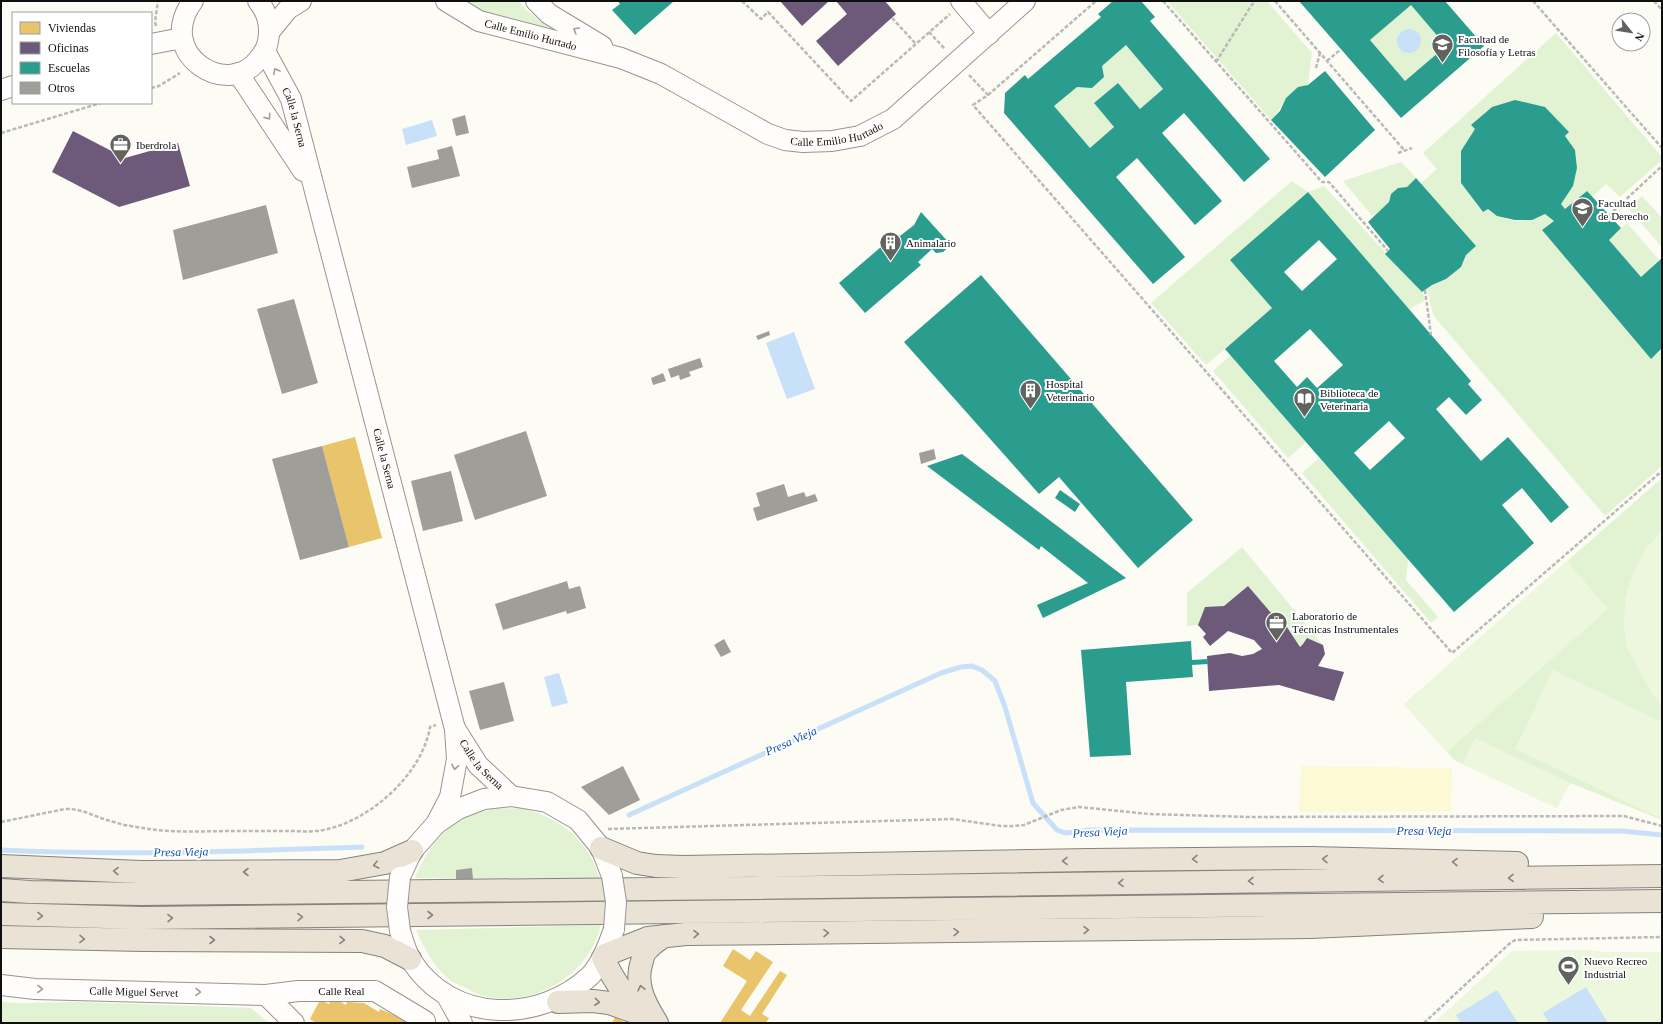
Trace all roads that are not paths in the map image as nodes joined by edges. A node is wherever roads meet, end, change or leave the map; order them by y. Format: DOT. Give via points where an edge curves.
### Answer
graph roads {
  1 [pos="258,1"];
  2 [pos="301,1"];
  3 [pos="446,1"];
  4 [pos="536,1"];
  5 [pos="1025,1"];
  6 [pos="188,4"];
  7 [pos="955,8"];
  8 [pos="270,31"];
  9 [pos="989,34"];
  10 [pos="154,38"];
  11 [pos="182,38"];
  12 [pos="265,51"];
  13 [pos="621,58"];
  14 [pos="238,73"];
  15 [pos="12,86"];
  16 [pos="1,90"];
  17 [pos="314,188"];
  18 [pos="454,724"];
  19 [pos="511,796"];
  20 [pos="436,824"];
  21 [pos="604,838"];
  22 [pos="412,852"];
  23 [pos="1662,862"];
  24 [pos="1,866"];
  25 [pos="1662,876"];
  26 [pos="1,890"];
  27 [pos="1662,901"];
  28 [pos="1,914"];
  29 [pos="1662,915"];
  30 [pos="664,936"];
  31 [pos="1,937"];
  32 [pos="604,956"];
  33 [pos="410,959"];
  34 [pos="1,985"];
  35 [pos="298,991"];
  36 [pos="266,995"];
  37 [pos="448,998"];
  38 [pos="558,1002"];
  39 [pos="518,1019"];
  40 [pos="651,1020"];
  41 [pos="425,1022"];
  42 [pos="294,1023"];
  43 [pos="462,1023"];
  1 -- 8 [label="street" via="268,19"];
  2 -- 8 [label="street" via="288,9"];
  3 -- 13 [label="street, Calle Emilio Hurtado" via="479,22"];
  13 -- 4 [label="street, Calle Emilio Hurtado, one-way" via="549,14"];
  5 -- 9 [label="street, Calle Emilio Hurtado"];
  6 -- 11 [label="street" via="182,23"];
  7 -- 9 [label="street"];
  8 -- 12 [label="street"];
  9 -- 13 [label="street, Calle Emilio Hurtado" via="893,119 860,136 832,141 803,142 785,140 768,134 661,74"];
  10 -- 11 [label="street"];
  11 -- 14 [label="street" via="187,52 196,64 208,72 223,75"];
  12 -- 14 [label="street" via="256,63"];
  17 -- 12 [label="street, Calle la Serna, one-way" via="291,100"];
  14 -- 17 [label="street, Calle la Serna, one-way"];
  15 -- 16 [label="street"];
  17 -- 18 [label="street, Calle la Serna"];
  18 -- 19 [label="street, Calle la Serna" via="478,765"];
  18 -- 20 [label="street, Calle la Serna, one-way" via="457,759 450,797"];
  19 -- 20 [label="street" via="484,799 458,809"];
  19 -- 21 [label="street" via="547,802"];
  20 -- 22 [label="street"];
  23 -- 21 [label="highway, one-way" via="1530,864 1311,858 683,867 637,863"];
  21 -- 32 [label="street, bridge" via="616,902 614,929"];
  22 -- 24 [label="highway, one-way" via="385,863 340,871 141,872"];
  22 -- 33 [label="street, bridge" via="400,877 396,907 400,931"];
  25 -- 26 [label="highway, one-way" via="157,894"];
  28 -- 27 [label="highway, one-way" via="150,918"];
  30 -- 29 [label="highway, one-way" via="1311,926 1531,917"];
  30 -- 32 [label="highway" via="641,941"];
  40 -- 30 [label="highway, one-way" via="639,986 639,971 649,947"];
  31 -- 33 [label="highway, one-way" via="362,941 385,946"];
  32 -- 38 [label="street" via="581,985"];
  32 -- 40 [label="highway" via="609,971 628,1001"];
  33 -- 37 [label="street" via="427,981"];
  34 -- 36 [label="street, Calle Miguel Servet, one-way" via="35,989"];
  35 -- 36 [label="street, Calle Miguel Servet"];
  35 -- 41 [label="street, Calle Real" via="375,991"];
  35 -- 42 [label="street" via="291,1010"];
  36 -- 42 [label="street"];
  37 -- 39 [label="street" via="479,1012"];
  37 -- 43 [label="street"];
  38 -- 39 [label="street"];
  38 -- 40 [label="highway, one-way" via="609,1003"];
}
